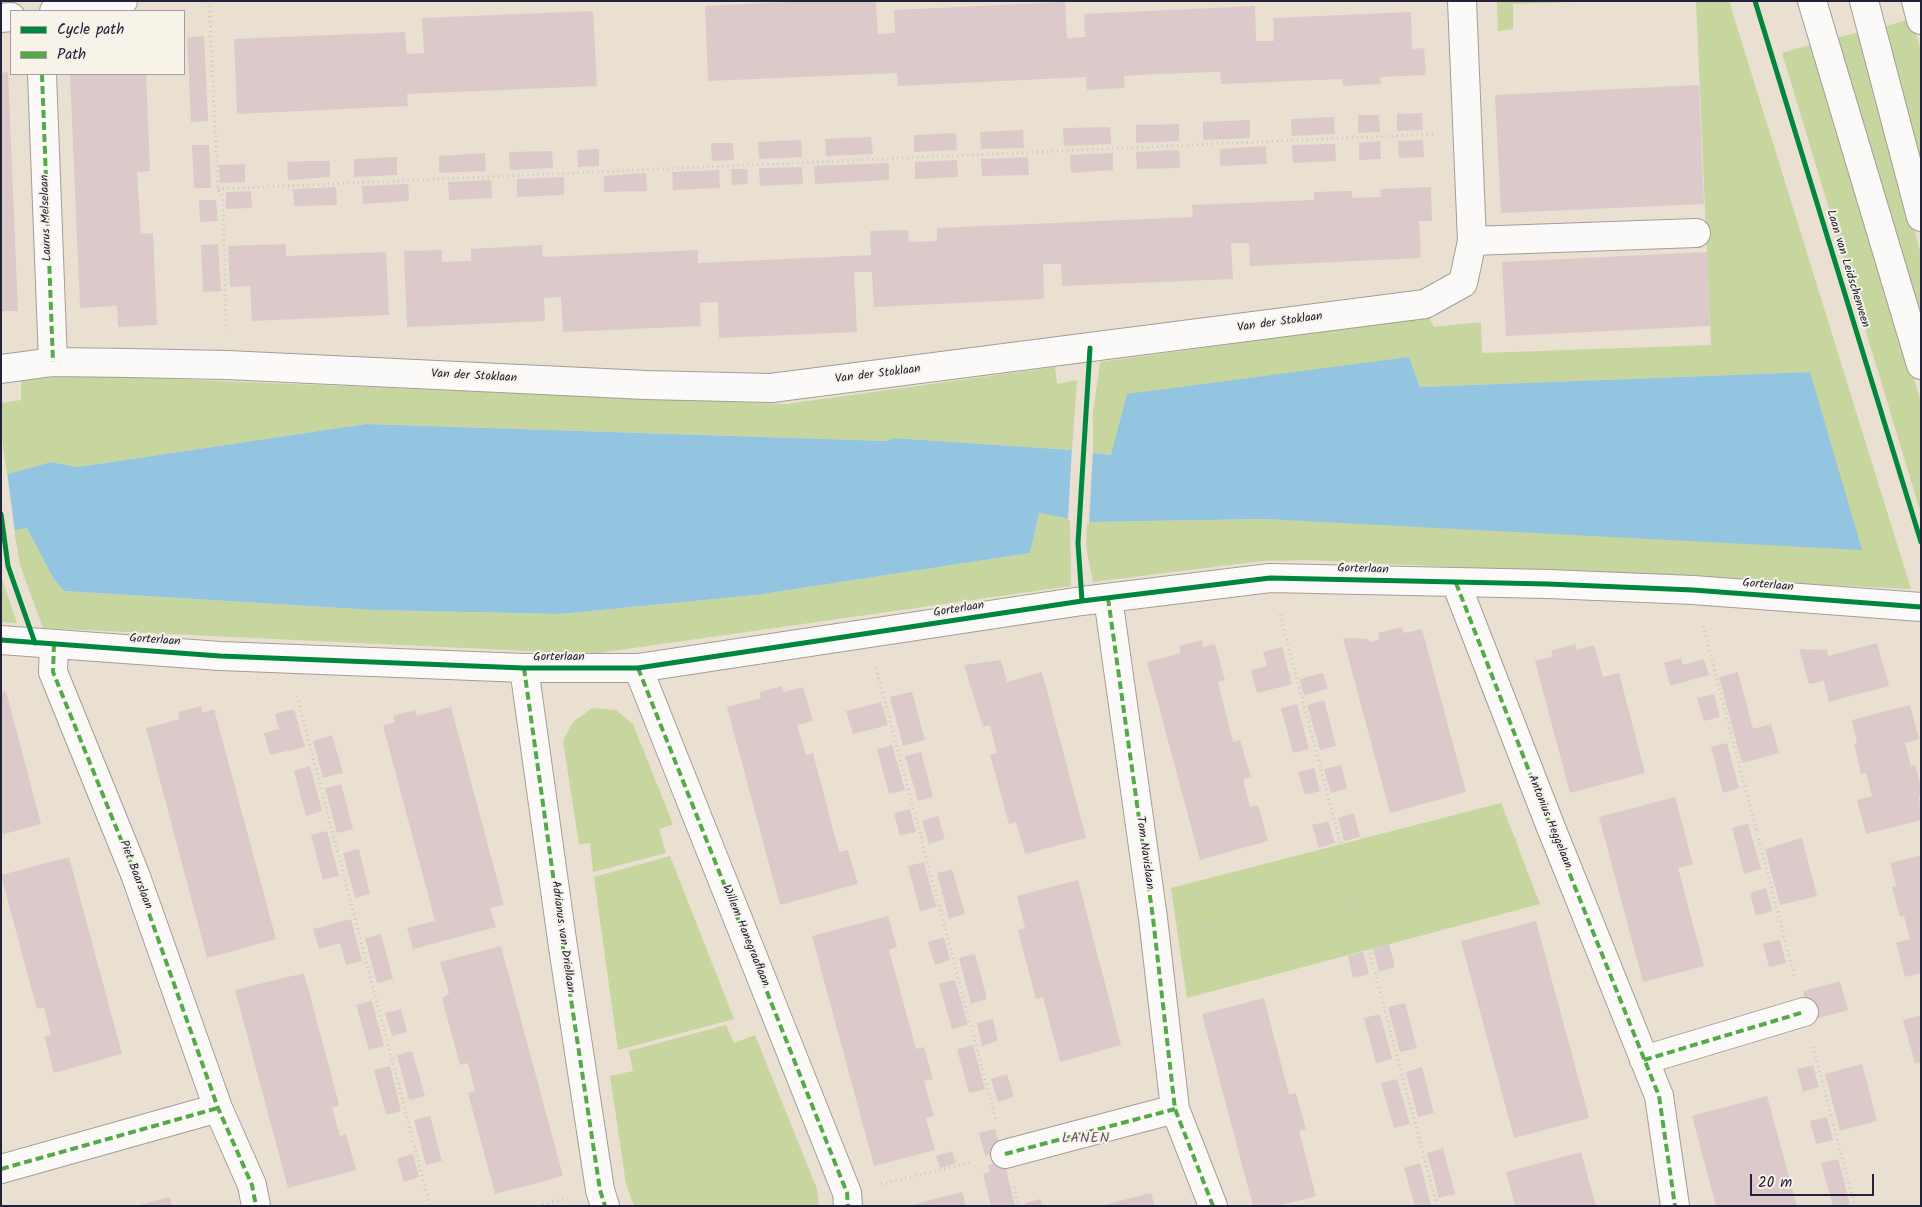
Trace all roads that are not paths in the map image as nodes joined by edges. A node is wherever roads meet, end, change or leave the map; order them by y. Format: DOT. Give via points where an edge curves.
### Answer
graph roads {
  1 [pos="123,1"];
  2 [pos="1462,1"];
  3 [pos="1812,1"];
  4 [pos="1864,1"];
  5 [pos="1916,1"];
  6 [pos="61,10"];
  7 [pos="1921,20"];
  8 [pos="42,75"];
  9 [pos="1921,217"];
  10 [pos="1696,233"];
  11 [pos="1472,241"];
  12 [pos="53,362"];
  13 [pos="1921,365"];
  14 [pos="1,369"];
  15 [pos="1456,583"];
  16 [pos="1108,598"];
  17 [pos="1921,607"];
  18 [pos="1,640"];
  19 [pos="54,644"];
  20 [pos="524,668"];
  21 [pos="638,668"];
  22 [pos="1804,1012"];
  23 [pos="1644,1060"];
  24 [pos="218,1108"];
  25 [pos="1175,1109"];
  26 [pos="1005,1154"];
  27 [pos="1,1168"];
  28 [pos="848,1199"];
  29 [pos="256,1206"];
  30 [pos="605,1206"];
  31 [pos="1213,1206"];
  32 [pos="1674,1206"];
  1 -- 6 [label="street"];
  2 -- 11 [label="street, Van der Stoklaan"];
  3 -- 13 [label="street"];
  4 -- 9 [label="street"];
  5 -- 7 [label="street"];
  8 -- 12 [label="street, Laurus Melselaan"];
  10 -- 11 [label="street"];
  11 -- 12 [label="street, Van der Stoklaan" via="1463,283 1425,304 771,388 646,386 227,365"];
  12 -- 14 [label="street, Van der Stoklaan"];
  15 -- 16 [label="street, Gorterlaan" via="1270,578"];
  15 -- 17 [label="street, Gorterlaan" via="1693,590"];
  15 -- 23 [label="street, Antonius Heggelaan"];
  16 -- 21 [label="street, Gorterlaan"];
  16 -- 25 [label="street, Tom Navislaan" via="1155,933"];
  18 -- 19 [label="street, Gorterlaan"];
  19 -- 20 [label="street, Gorterlaan"];
  19 -- 24 [label="street, Piet Baarslaan" via="53,672 135,874"];
  20 -- 21 [label="street, Gorterlaan"];
  20 -- 30 [label="street, Adrianus van Driellaan" via="566,966"];
  21 -- 28 [label="street, Willem Hanegraaflaan"];
  22 -- 23 [label="street"];
  23 -- 32 [label="street, Antonius Heggelaan" via="1659,1096"];
  24 -- 27 [label="street"];
  24 -- 29 [label="street, Piet Baarslaan" via="252,1185"];
  25 -- 26 [label="street"];
  25 -- 31 [label="street, Tom Navislaan"];
}
